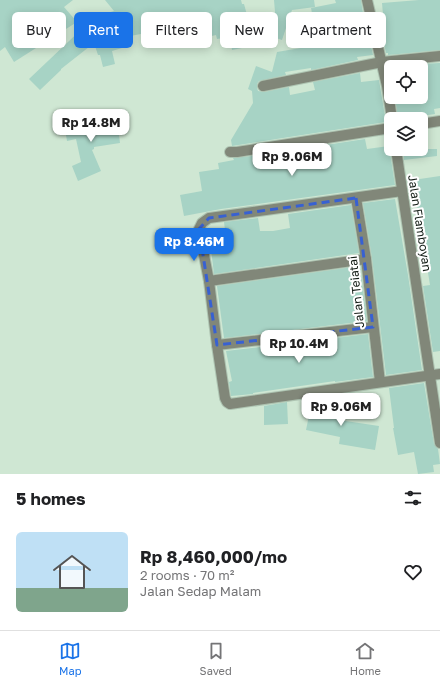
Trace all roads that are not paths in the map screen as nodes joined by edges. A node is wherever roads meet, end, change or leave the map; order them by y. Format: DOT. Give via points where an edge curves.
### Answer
graph roads {
  1 [pos="367,0"];
  2 [pos="440,56"];
  3 [pos="382,62"];
  4 [pos="263,86"];
  5 [pos="391,112"];
  6 [pos="440,121"];
  7 [pos="428,123"];
  8 [pos="384,129"];
  9 [pos="230,152"];
  10 [pos="397,156"];
  11 [pos="402,191"];
  12 [pos="356,198"];
  13 [pos="366,259"];
  14 [pos="209,281"];
  15 [pos="373,326"];
  16 [pos="217,346"];
  17 [pos="435,375"];
  18 [pos="380,382"];
  19 [pos="439,426"];
  20 [pos="440,443"];
  1 -- 3 [label="street"];
  2 -- 3 [label="street"];
  3 -- 4 [label="street"];
  3 -- 5 [label="street"];
  6 -- 7 [label="street"];
  8 -- 9 [label="street"];
  10 -- 11 [label="street, Jalan Flamboyan"];
  11 -- 12 [label="street"];
  11 -- 17 [label="street, Jalan Flamboyan"];
  12 -- 13 [label="street, Jalan Teiatai"];
  12 -- 14 [label="street" via="210,218 199,229"];
  13 -- 14 [label="street"];
  13 -- 15 [label="street, Jalan Teiatai"];
  14 -- 16 [label="street"];
  15 -- 16 [label="street"];
  15 -- 18 [label="street, Jalan Teiatai"];
  16 -- 18 [label="street" via="225,398 227,402 234,404"];
  17 -- 18 [label="street"];
  17 -- 19 [label="street, Jalan Flamboyan"];
  19 -- 20 [label="street, Jalan Flamboyan"];
}
